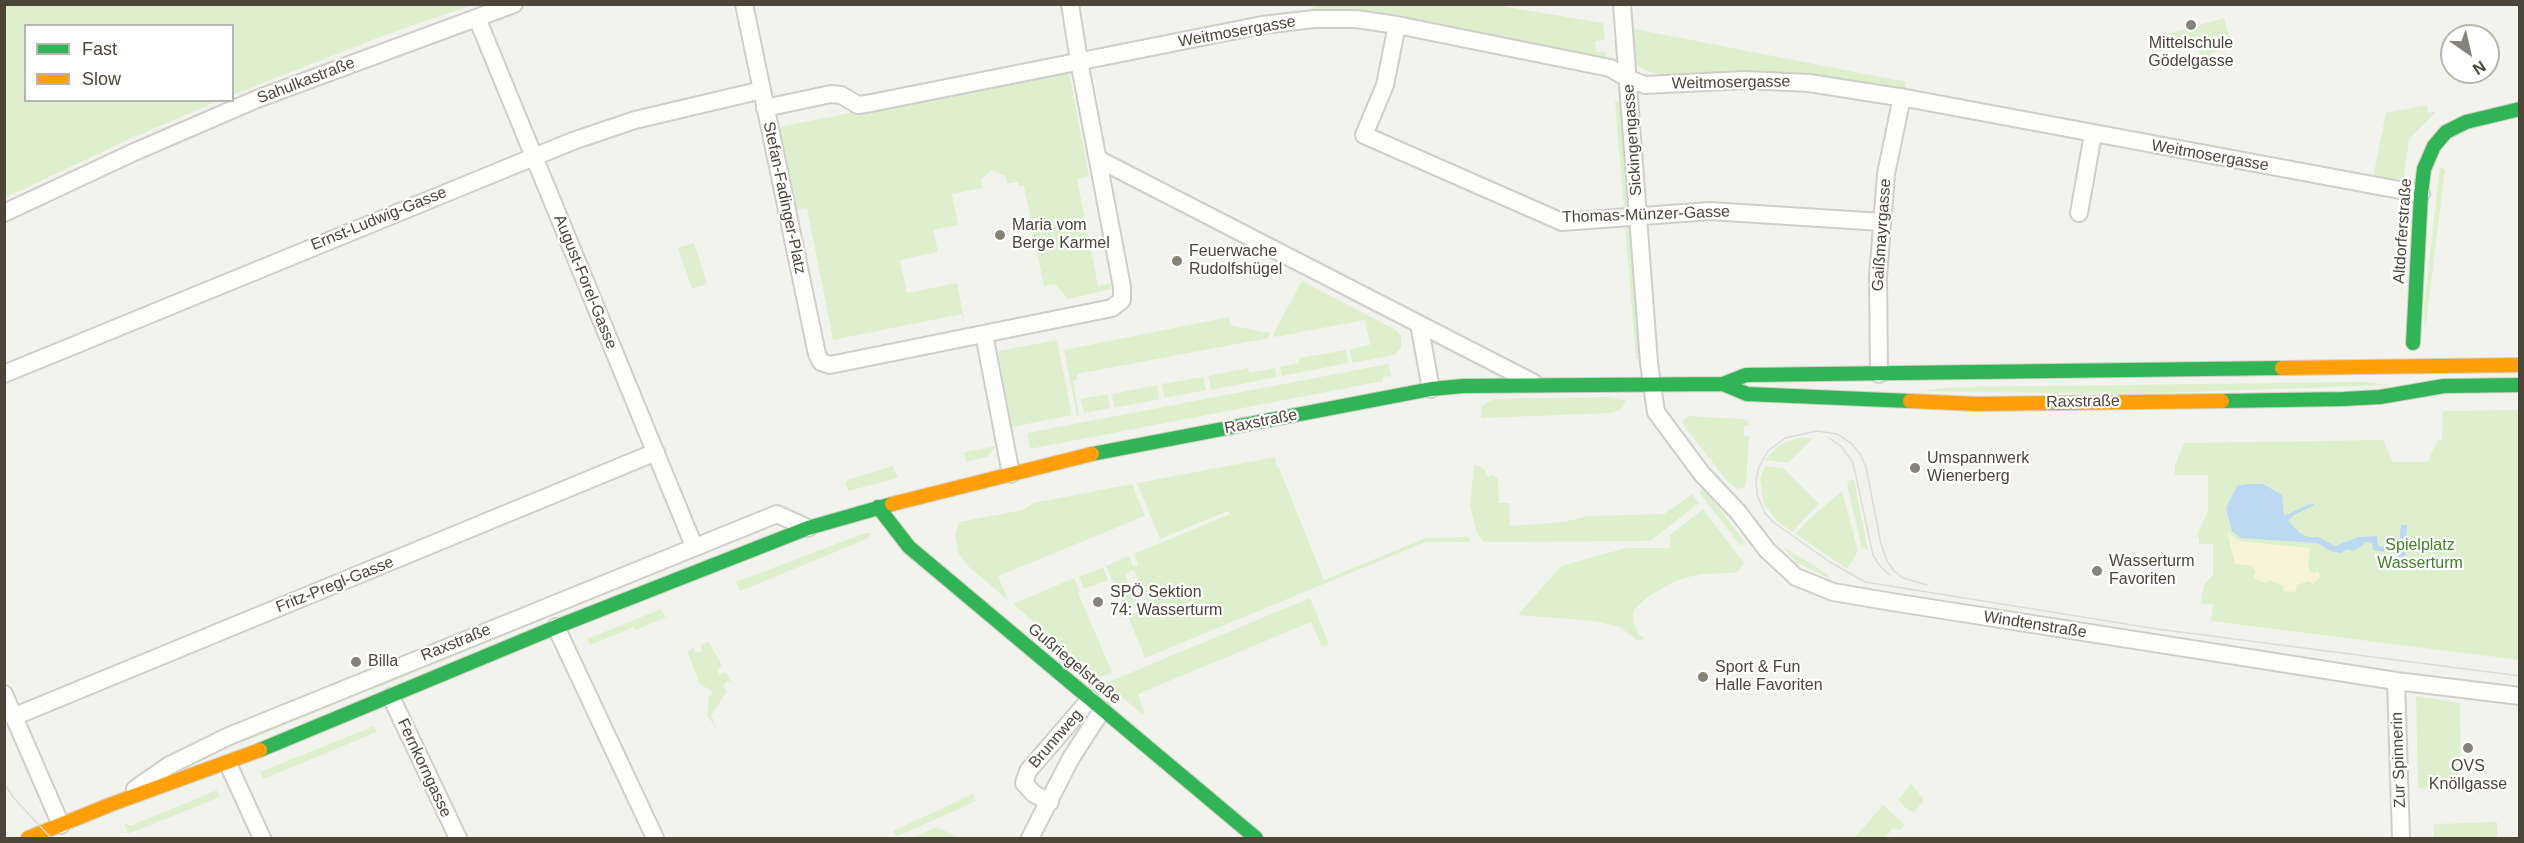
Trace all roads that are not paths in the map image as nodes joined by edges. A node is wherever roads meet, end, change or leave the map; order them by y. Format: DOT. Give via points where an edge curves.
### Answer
graph roads {
  1 [pos="514,4"];
  2 [pos="744,4"];
  3 [pos="1070,4"];
  4 [pos="1622,4"];
  5 [pos="477,18"];
  6 [pos="1397,25"];
  7 [pos="1079,62"];
  8 [pos="1629,80"];
  9 [pos="762,90"];
  10 [pos="1902,97"];
  11 [pos="765,108"];
  12 [pos="2520,109"];
  13 [pos="2093,134"];
  14 [pos="533,156"];
  15 [pos="1098,159"];
  16 [pos="2421,194"];
  17 [pos="4,213"];
  18 [pos="2079,213"];
  19 [pos="1639,217"];
  20 [pos="1882,222"];
  21 [pos="1419,324"];
  22 [pos="984,334"];
  23 [pos="2413,343"];
  24 [pos="2520,365"];
  25 [pos="2428,367"];
  26 [pos="2382,368"];
  27 [pos="4,374"];
  28 [pos="1879,374"];
  29 [pos="1537,384"];
  30 [pos="1652,384"];
  31 [pos="1723,384"];
  32 [pos="2520,385"];
  33 [pos="2444,386"];
  34 [pos="1431,389"];
  35 [pos="656,452"];
  36 [pos="1011,474"];
  37 [pos="878,507"];
  38 [pos="808,528"];
  39 [pos="694,546"];
  40 [pos="556,627"];
  41 [pos="2396,681"];
  42 [pos="4,694"];
  43 [pos="2520,696"];
  44 [pos="391,697"];
  45 [pos="1096,705"];
  46 [pos="14,717"];
  47 [pos="228,764"];
  48 [pos="1050,802"];
  49 [pos="112,804"];
  50 [pos="65,832"];
  51 [pos="28,838"];
  52 [pos="262,838"];
  53 [pos="458,838"];
  54 [pos="655,838"];
  55 [pos="1030,838"];
  56 [pos="1256,838"];
  57 [pos="2401,838"];
  1 -- 5 [label="street, Sahulkastraße"];
  2 -- 9 [label="street"];
  3 -- 7 [label="street"];
  4 -- 8 [label="street, Sickingengasse"];
  5 -- 14 [label="street, August-Forel-Gasse"];
  5 -- 17 [label="street, Sahulkastraße" via="224,113"];
  6 -- 7 [label="street, Weitmosergasse" via="1356,19 1303,20"];
  6 -- 8 [label="street, Weitmosergasse" via="1610,68"];
  6 -- 19 [label="street, Thomas-Münzer-Gasse" via="1385,85 1364,135 1562,222"];
  7 -- 11 [label="street, Stefan-Fadinger-Platz" via="866,104 831,94"];
  7 -- 15 [label="street, Stefan-Fadinger-Platz"];
  8 -- 10 [label="street, Weitmosergasse" via="1645,85 1745,80 1809,83"];
  8 -- 19 [label="street, Sickingengasse"];
  9 -- 11 [label="street"];
  9 -- 14 [label="street, Ernst-Ludwig-Gasse" via="635,120"];
  10 -- 13 [label="street, Weitmosergasse"];
  10 -- 20 [label="street, Gaißmayrgasse" via="1886,174"];
  11 -- 22 [label="street, Stefan-Fadinger-Platz" via="821,362 830,364"];
  12 -- 16 [label="main road, Altdorferstraße" via="2466,122 2446,132 2434,146 2424,169"];
  13 -- 16 [label="street, Weitmosergasse"];
  13 -- 18 [label="street"];
  14 -- 27 [label="street, Ernst-Ludwig-Gasse"];
  14 -- 35 [label="street, August-Forel-Gasse"];
  15 -- 21 [label="street"];
  15 -- 22 [label="street, Stefan-Fadinger-Platz" via="1122,300 1112,308"];
  16 -- 23 [label="main road, Altdorferstraße"];
  19 -- 20 [label="street, Thomas-Münzer-Gasse" via="1710,211"];
  19 -- 30 [label="street, Sickingengasse"];
  20 -- 28 [label="street, Gaißmayrgasse"];
  21 -- 29 [label="street"];
  21 -- 34 [label="street"];
  22 -- 36 [label="street"];
  23 -- 25 [label="main road"];
  23 -- 26 [label="main road"];
  24 -- 25 [label="main road, Raxstraße"];
  25 -- 26 [label="main road, Raxstraße"];
  25 -- 33 [label="main road"];
  26 -- 28 [label="main road, Raxstraße"];
  28 -- 31 [label="main road, Raxstraße" via="1746,375"];
  29 -- 30 [label="main road, Raxstraße"];
  29 -- 34 [label="main road, Raxstraße"];
  30 -- 31 [label="main road, Raxstraße"];
  30 -- 41 [label="street, Windtenstraße" via="1656,412 1702,474 1767,550 1796,577 1817,587"];
  31 -- 33 [label="main road, Raxstraße" via="1747,394 1977,404 2343,399"];
  32 -- 33 [label="main road, Raxstraße"];
  34 -- 36 [label="main road, Raxstraße" via="1097,453"];
  35 -- 39 [label="street, August-Forel-Gasse"];
  35 -- 46 [label="street, Fritz-Pregl-Gasse"];
  36 -- 37 [label="main road, Raxstraße"];
  37 -- 38 [label="main road, Raxstraße"];
  37 -- 45 [label="main road, Gußriegelstraße" via="909,547"];
  38 -- 39 [label="street, Raxstraße" via="777,514"];
  38 -- 40 [label="main road, Raxstraße"];
  39 -- 49 [label="street, Raxstraße" via="229,736 168,766"];
  40 -- 44 [label="main road, Raxstraße"];
  40 -- 54 [label="street"];
  41 -- 43 [label="street, Windtenstraße"];
  41 -- 57 [label="street, Zur Spinnerin"];
  42 -- 46 [label="street"];
  44 -- 47 [label="main road, Raxstraße"];
  44 -- 53 [label="street, Fernkorngasse"];
  45 -- 48 [label="street, Brunnweg"];
  45 -- 48 [label="street, Brunnweg" via="1028,771 1024,783"];
  45 -- 56 [label="main road, Gußriegelstraße"];
  46 -- 50 [label="street"];
  47 -- 49 [label="main road, Raxstraße"];
  47 -- 52 [label="street"];
  48 -- 55 [label="street, Brunnweg"];
  49 -- 50 [label="main road, Raxstraße"];
  50 -- 51 [label="main road, Raxstraße"];
}
